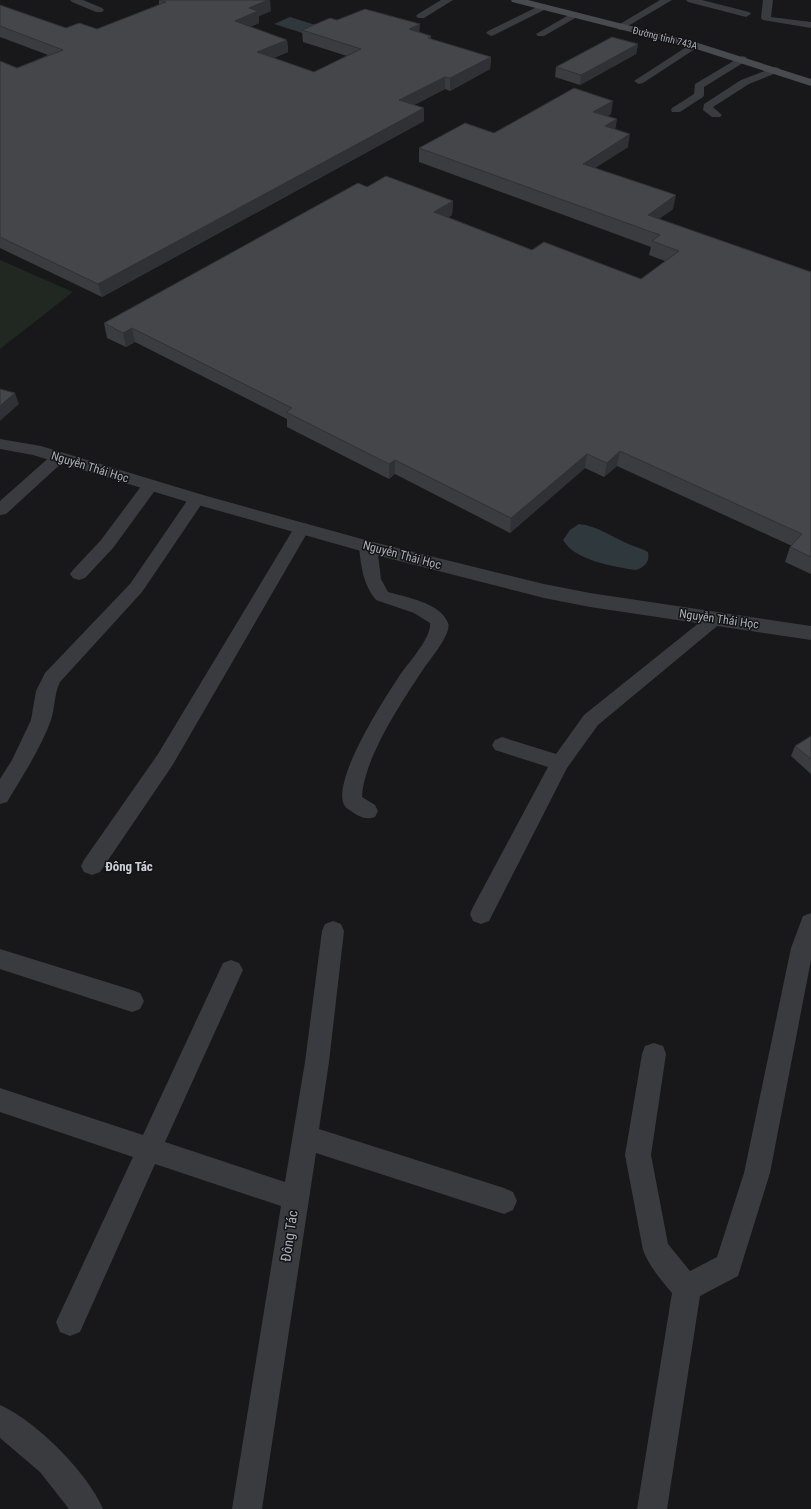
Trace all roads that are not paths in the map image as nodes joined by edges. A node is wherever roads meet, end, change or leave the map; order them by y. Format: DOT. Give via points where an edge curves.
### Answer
graph roads {
  1 [pos="75,0"];
  2 [pos="448,0"];
  3 [pos="516,0"];
  4 [pos="667,0"];
  5 [pos="691,0"];
  6 [pos="768,0"];
  7 [pos="542,7"];
  8 [pos="98,10"];
  9 [pos="746,14"];
  10 [pos="574,15"];
  11 [pos="421,16"];
  12 [pos="811,25"];
  13 [pos="620,27"];
  14 [pos="491,33"];
  15 [pos="541,34"];
  16 [pos="694,45"];
  17 [pos="742,59"];
  18 [pos="774,70"];
  19 [pos="638,81"];
  20 [pos="811,82"];
  21 [pos="676,110"];
  22 [pos="716,115"];
  23 [pos="0,444"];
  24 [pos="59,457"];
  25 [pos="150,485"];
  26 [pos="197,499"];
  27 [pos="0,510"];
  28 [pos="302,528"];
  29 [pos="368,547"];
  30 [pos="80,574"];
  31 [pos="716,618"];
  32 [pos="811,633"];
  33 [pos="502,744"];
  34 [pos="560,763"];
  35 [pos="0,796"];
  36 [pos="368,812"];
  37 [pos="92,866"];
  38 [pos="481,914"];
  39 [pos="811,923"];
  40 [pos="333,931"];
  41 [pos="0,958"];
  42 [pos="232,970"];
  43 [pos="132,1002"];
  44 [pos="654,1054"];
  45 [pos="0,1100"];
  46 [pos="305,1137"];
  47 [pos="150,1150"];
  48 [pos="295,1198"];
  49 [pos="504,1201"];
  50 [pos="687,1288"];
  51 [pos="70,1322"];
  52 [pos="0,1420"];
  53 [pos="88,1509"];
  54 [pos="247,1509"];
  55 [pos="652,1509"];
  1 -- 8 [label="street"];
  2 -- 11 [label="street"];
  3 -- 7 [label="main road, Đường tỉnh 743A"];
  4 -- 13 [label="street"];
  5 -- 9 [label="street"];
  6 -- 12 [label="street" via="766,18"];
  7 -- 10 [label="main road, Đường tỉnh 743A"];
  7 -- 14 [label="street"];
  10 -- 13 [label="main road, Đường tỉnh 743A"];
  10 -- 15 [label="street"];
  13 -- 16 [label="main road, Đường tỉnh 743A"];
  16 -- 17 [label="main road, Đường tỉnh 743A"];
  16 -- 19 [label="street"];
  17 -- 18 [label="main road, Đường tỉnh 743A"];
  17 -- 21 [label="street" via="704,82 699,86 699,95"];
  18 -- 20 [label="main road, Đường tỉnh 743A"];
  18 -- 22 [label="street" via="745,82 708,106 708,110"];
  23 -- 24 [label="street, Nguyễn Thái Học"];
  24 -- 25 [label="street, Nguyễn Thái Học"];
  24 -- 27 [label="street"];
  25 -- 26 [label="street, Nguyễn Thái Học"];
  25 -- 30 [label="street"];
  26 -- 28 [label="street, Nguyễn Thái Học"];
  26 -- 35 [label="street" via="136,588 52,678 46,691 41,720 20,764"];
  28 -- 29 [label="street, Nguyễn Thái Học"];
  28 -- 37 [label="street" via="165,760"];
  29 -- 31 [label="street, Nguyễn Thái Học" via="544,591"];
  29 -- 36 [label="street" via="372,582 377,591 382,596 429,612 438,620 440,627 379,727 362,760 351,794 352,801"];
  31 -- 32 [label="street, Nguyễn Thái Học"];
  31 -- 34 [label="street" via="591,720"];
  33 -- 34 [label="street"];
  34 -- 38 [label="street"];
  39 -- 50 [label="street" via="802,948 757,1173 728,1266"];
  40 -- 46 [label="street" via="318,1062"];
  41 -- 43 [label="street"];
  42 -- 47 [label="street"];
  44 -- 50 [label="street" via="638,1155 656,1250"];
  45 -- 47 [label="street, Đông Tác"];
  46 -- 48 [label="street"];
  46 -- 49 [label="street"];
  47 -- 48 [label="street, Đông Tác"];
  47 -- 51 [label="street"];
  48 -- 54 [label="street, Đông Tác"];
  50 -- 55 [label="street"];
  52 -- 53 [label="street" via="51,1462"];
}
